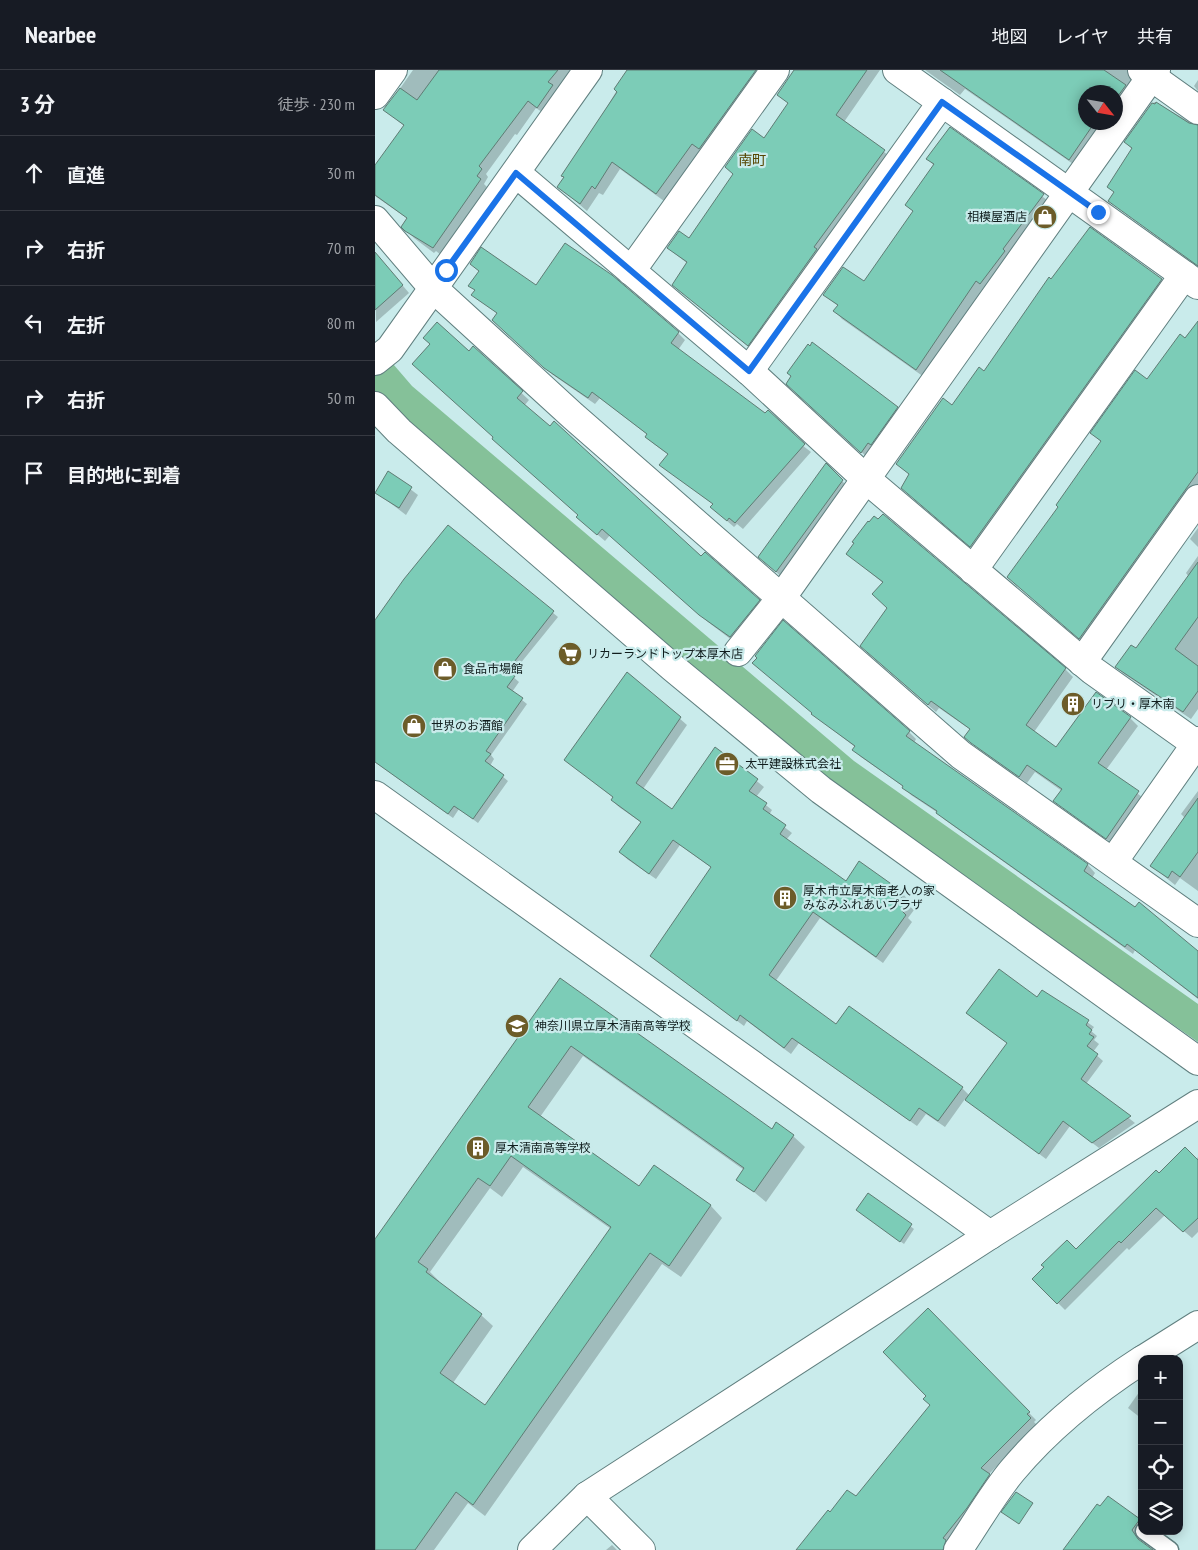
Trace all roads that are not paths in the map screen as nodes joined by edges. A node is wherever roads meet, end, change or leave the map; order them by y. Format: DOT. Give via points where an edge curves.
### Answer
graph roads {
  1 [pos="393,70"];
  2 [pos="588,70"];
  3 [pos="775,70"];
  4 [pos="897,70"];
  5 [pos="1150,72"];
  6 [pos="375,95"];
  7 [pos="942,102"];
  8 [pos="1198,110"];
  9 [pos="516,173"];
  10 [pos="1068,191"];
  11 [pos="375,220"];
  12 [pos="631,270"];
  13 [pos="1191,280"];
  14 [pos="433,288"];
  15 [pos="375,361"];
  16 [pos="749,371"];
  17 [pos="375,406"];
  18 [pos="866,479"];
  19 [pos="1198,499"];
  20 [pos="973,570"];
  21 [pos="782,597"];
  22 [pos="737,652"];
  23 [pos="1082,662"];
  24 [pos="1197,743"];
  25 [pos="375,795"];
  26 [pos="1113,862"];
  27 [pos="1198,923"];
  28 [pos="1198,1061"];
  29 [pos="1198,1104"];
  30 [pos="990,1235"];
  31 [pos="1198,1325"];
  32 [pos="1151,1355"];
  33 [pos="1138,1363"];
  34 [pos="587,1496"];
  35 [pos="1149,1535"];
  36 [pos="532,1550"];
  37 [pos="641,1550"];
  38 [pos="958,1550"];
  39 [pos="1170,1550"];
  1 -- 6 [label="street"];
  2 -- 9 [label="street"];
  3 -- 12 [label="street"];
  4 -- 7 [label="street"];
  5 -- 8 [label="street"];
  5 -- 10 [label="street"];
  7 -- 10 [label="street"];
  7 -- 16 [label="street"];
  9 -- 12 [label="street"];
  9 -- 14 [label="street"];
  10 -- 13 [label="street"];
  10 -- 18 [label="street"];
  11 -- 14 [label="street"];
  12 -- 16 [label="street"];
  13 -- 20 [label="street"];
  14 -- 15 [label="street" via="390,349"];
  14 -- 21 [label="street" via="573,416"];
  16 -- 18 [label="street"];
  17 -- 28 [label="street" via="414,444 672,667 821,790"];
  18 -- 20 [label="street"];
  18 -- 21 [label="street"];
  19 -- 23 [label="street"];
  20 -- 23 [label="street"];
  21 -- 22 [label="street"];
  21 -- 26 [label="street" via="961,756"];
  23 -- 24 [label="street"];
  24 -- 26 [label="street"];
  25 -- 30 [label="street"];
  26 -- 27 [label="street"];
  29 -- 30 [label="street"];
  30 -- 34 [label="street"];
  31 -- 32 [label="street"];
  33 -- 38 [label="street" via="1067,1416 1012,1472"];
  34 -- 36 [label="street"];
  34 -- 37 [label="street"];
  35 -- 39 [label="lane"];
}
